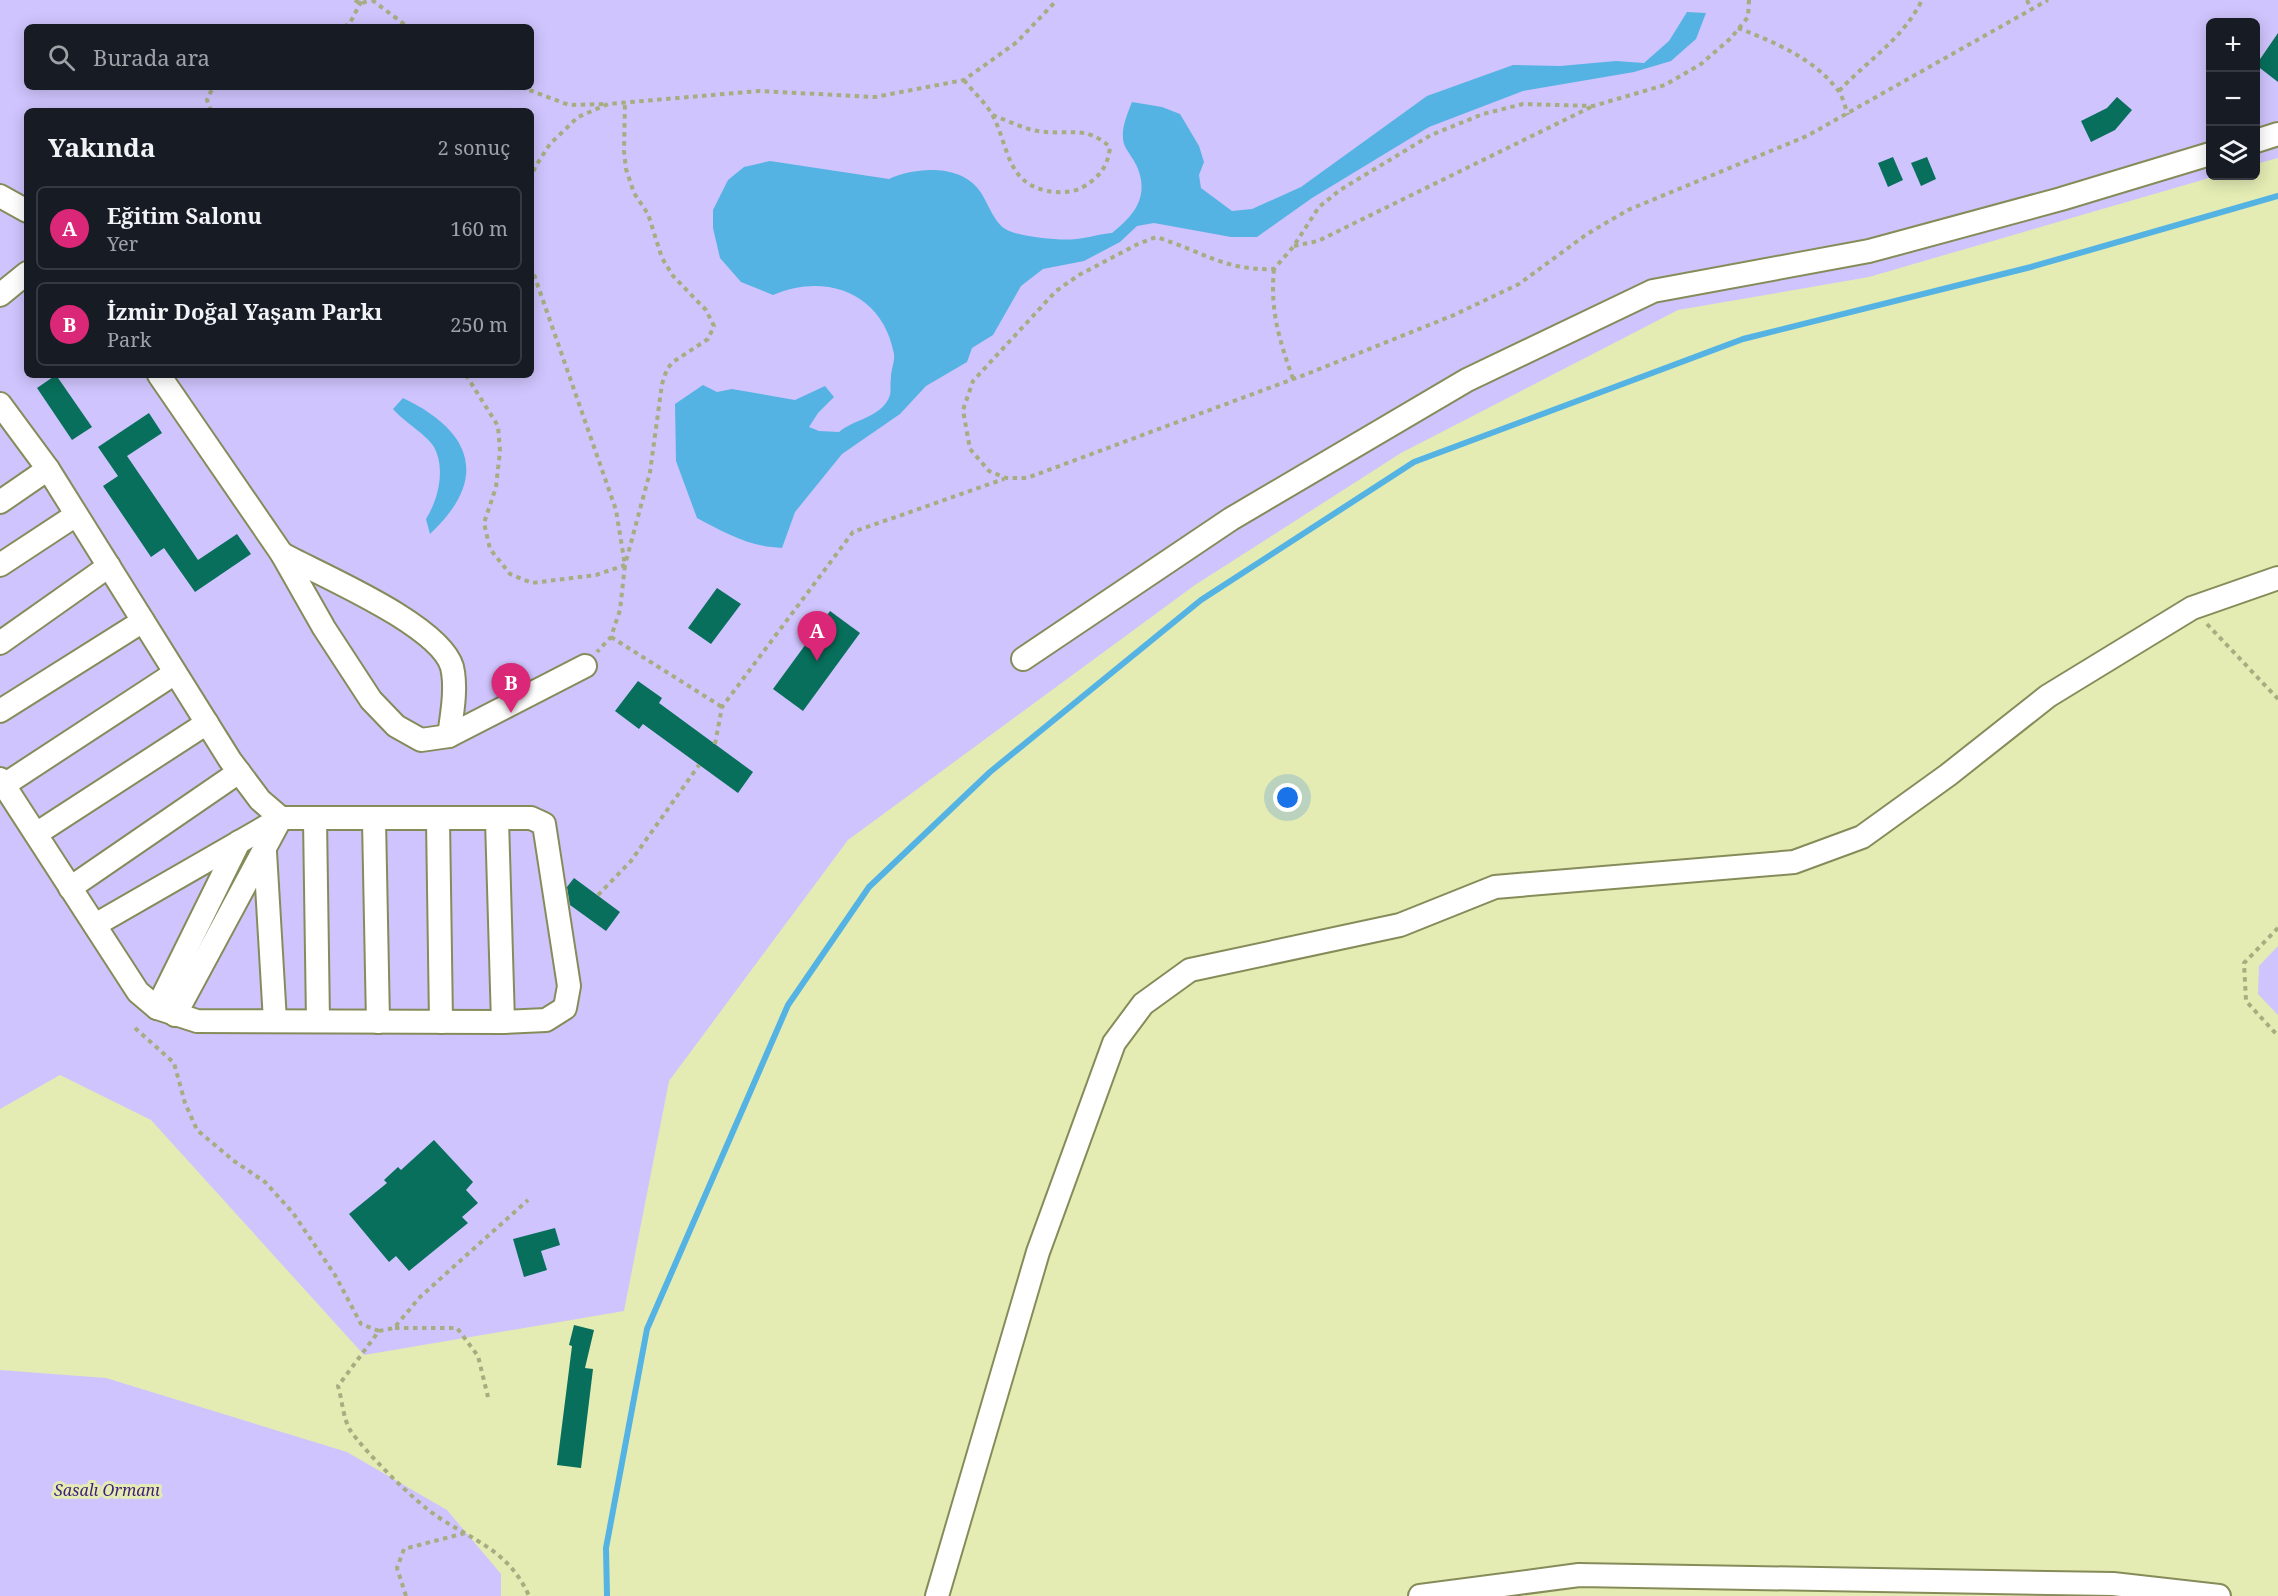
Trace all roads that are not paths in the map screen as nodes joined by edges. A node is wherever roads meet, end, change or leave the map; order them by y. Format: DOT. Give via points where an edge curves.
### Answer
graph roads {
  1 [pos="2278,134"];
  2 [pos="2260,140"];
  3 [pos="2206,156"];
  4 [pos="0,196"];
  5 [pos="24,209"];
  6 [pos="24,275"];
  7 [pos="0,295"];
  8 [pos="161,378"];
  9 [pos="3,416"];
  10 [pos="48,469"];
  11 [pos="0,502"];
  12 [pos="76,515"];
  13 [pos="282,554"];
  14 [pos="0,565"];
  15 [pos="109,566"];
  16 [pos="2278,578"];
  17 [pos="143,621"];
  18 [pos="0,643"];
  19 [pos="1023,659"];
  20 [pos="585,666"];
  21 [pos="175,673"];
  22 [pos="0,711"];
  23 [pos="207,723"];
  24 [pos="449,736"];
  25 [pos="239,772"];
  26 [pos="2,782"];
  27 [pos="280,818"];
  28 [pos="315,819"];
  29 [pos="374,820"];
  30 [pos="438,820"];
  31 [pos="497,820"];
  32 [pos="36,834"];
  33 [pos="239,842"];
  34 [pos="265,851"];
  35 [pos="70,888"];
  36 [pos="94,925"];
  37 [pos="166,1011"];
  38 [pos="275,1021"];
  39 [pos="318,1021"];
  40 [pos="378,1022"];
  41 [pos="441,1022"];
  42 [pos="503,1022"];
  43 [pos="937,1596"];
  44 [pos="1420,1596"];
  45 [pos="2219,1596"];
  1 -- 2 [label="street"];
  3 -- 19 [label="street" via="1869,251 1653,291 1467,380 1231,519"];
  4 -- 5 [label="street"];
  6 -- 7 [label="street"];
  8 -- 13 [label="street"];
  9 -- 10 [label="street"];
  10 -- 11 [label="street"];
  10 -- 12 [label="street"];
  12 -- 14 [label="street"];
  12 -- 15 [label="street"];
  13 -- 24 [label="street" via="371,700 396,726 421,740"];
  13 -- 24 [label="street" via="418,627 440,645 452,667 454,693"];
  15 -- 17 [label="street"];
  15 -- 18 [label="street"];
  16 -- 43 [label="street" via="2192,608 2048,696 1862,837 1794,862 1495,887 1400,925 1190,970 1143,1005 1114,1043 1038,1252"];
  17 -- 21 [label="street"];
  17 -- 22 [label="street"];
  20 -- 24 [label="street"];
  21 -- 23 [label="street"];
  21 -- 26 [label="street"];
  23 -- 25 [label="street"];
  23 -- 32 [label="street"];
  25 -- 27 [label="street"];
  25 -- 35 [label="street"];
  26 -- 32 [label="street"];
  27 -- 28 [label="street"];
  27 -- 33 [label="street"];
  27 -- 34 [label="street"];
  28 -- 29 [label="street"];
  28 -- 39 [label="street"];
  29 -- 30 [label="street"];
  29 -- 40 [label="street"];
  30 -- 31 [label="street"];
  30 -- 41 [label="street"];
  31 -- 42 [label="street"];
  31 -- 42 [label="street" via="531,818 544,824 569,986 565,1008 546,1020"];
  32 -- 35 [label="street"];
  33 -- 36 [label="street"];
  33 -- 37 [label="street"];
  34 -- 37 [label="street"];
  34 -- 38 [label="street"];
  35 -- 36 [label="street"];
  36 -- 37 [label="street" via="138,992"];
  37 -- 38 [label="street" via="197,1021"];
  38 -- 39 [label="street"];
  39 -- 40 [label="street"];
  40 -- 41 [label="street"];
  41 -- 42 [label="street"];
  44 -- 45 [label="street" via="1578,1575 2113,1584"];
}
